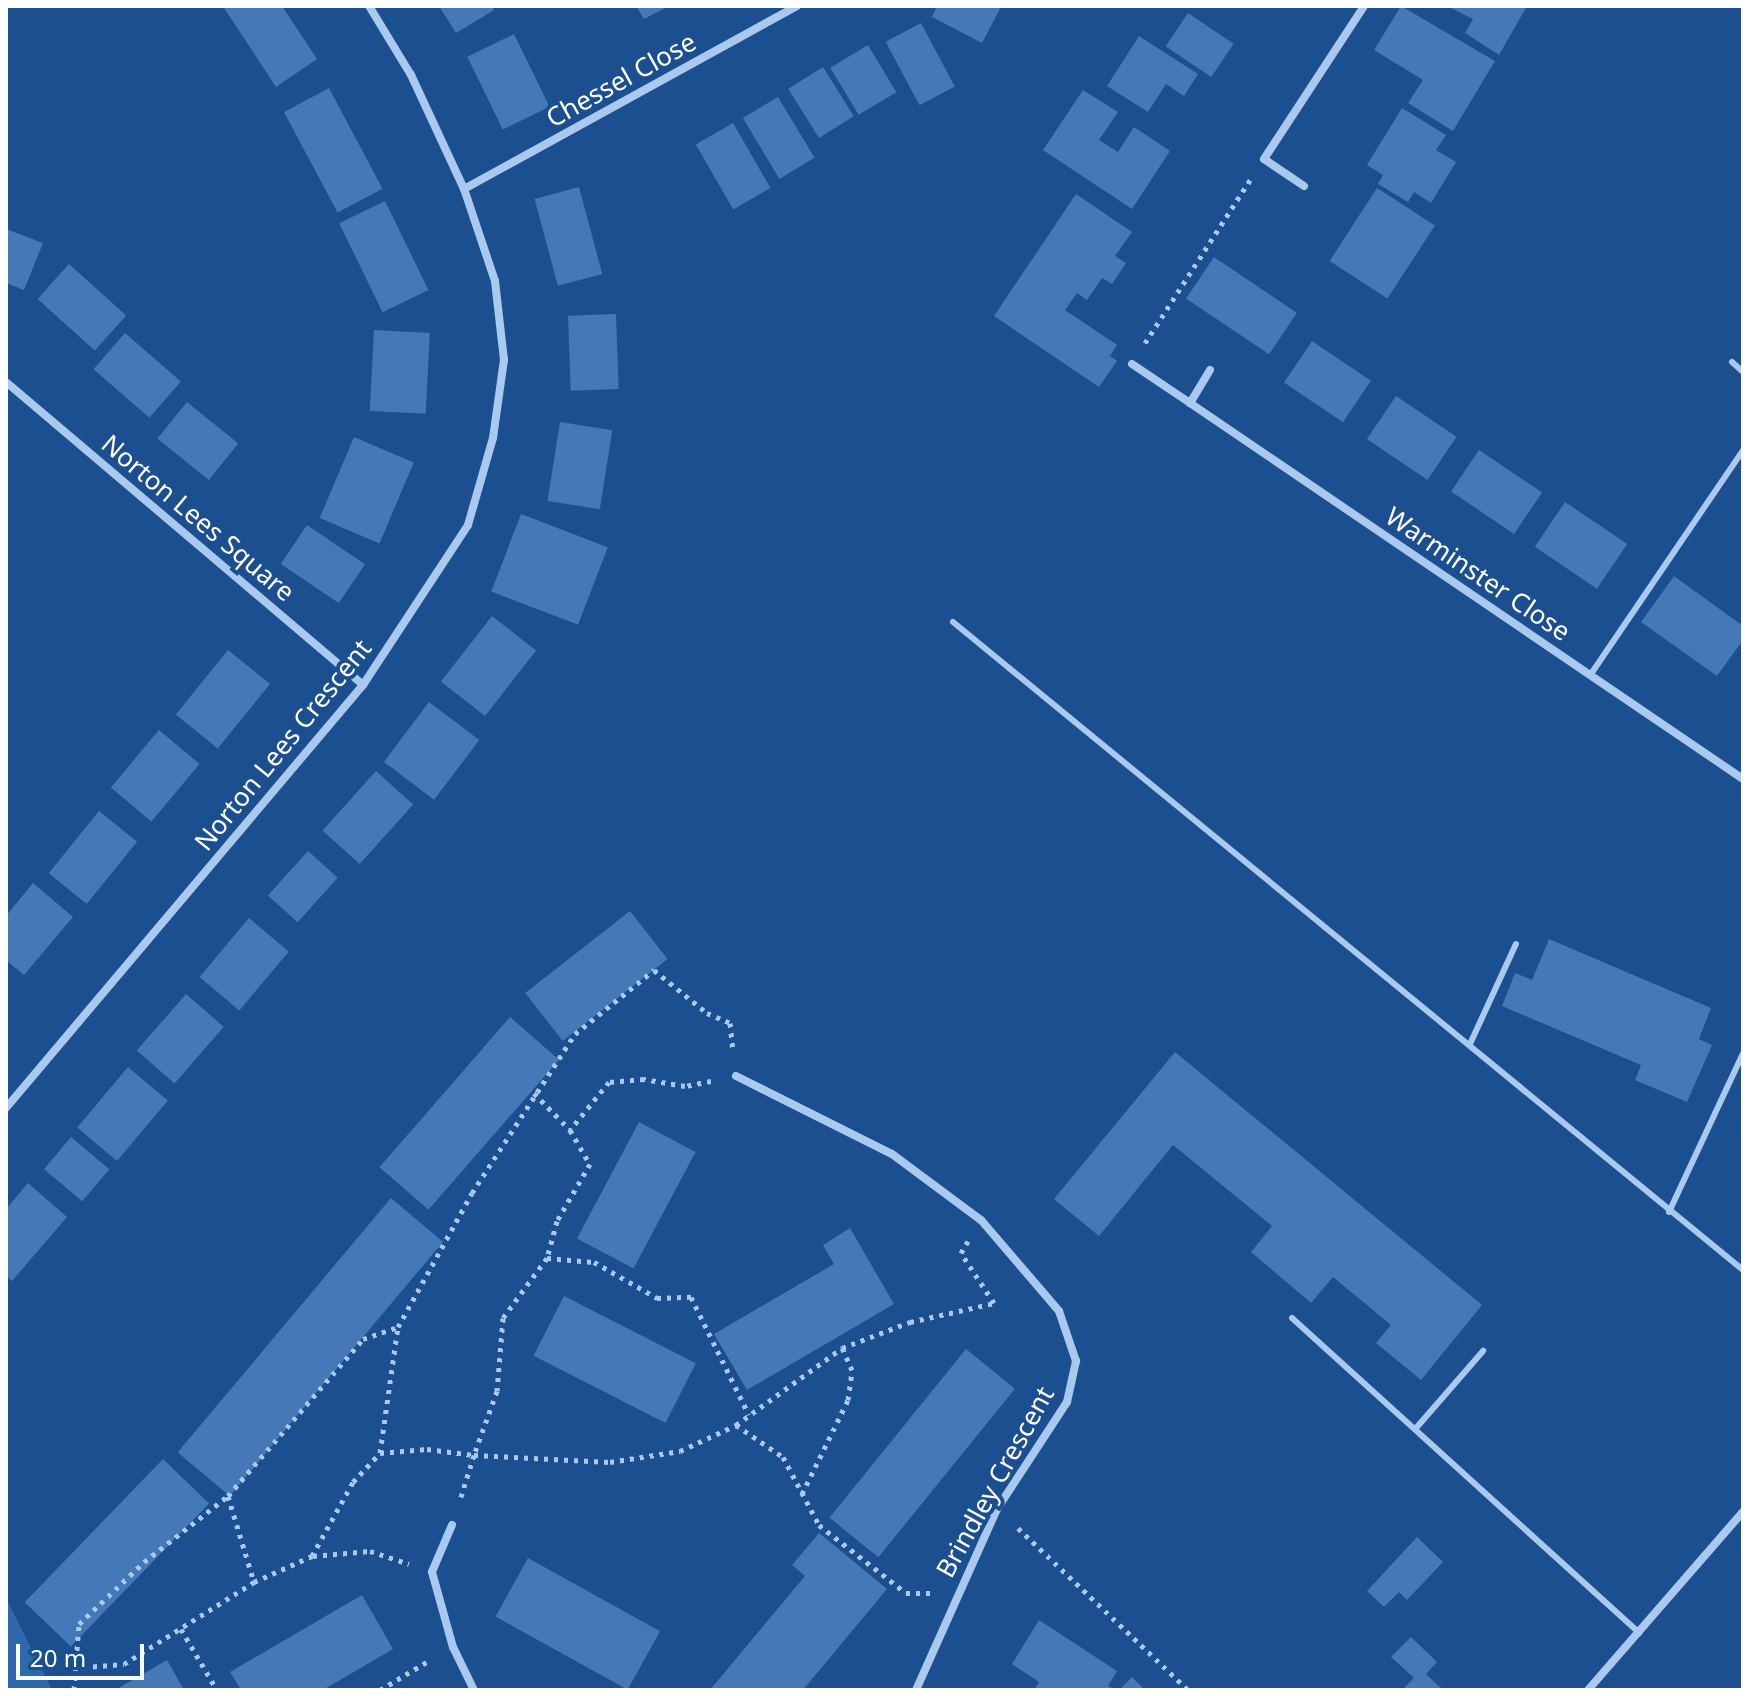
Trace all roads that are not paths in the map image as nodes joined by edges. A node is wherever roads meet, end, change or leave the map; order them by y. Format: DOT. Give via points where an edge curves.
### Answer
graph roads {
  1 [pos="369,6"];
  2 [pos="797,6"];
  3 [pos="1364,6"];
  4 [pos="1304,186"];
  5 [pos="464,189"];
  6 [pos="1732,362"];
  7 [pos="1132,364"];
  8 [pos="1210,370"];
  9 [pos="1743,372"];
  10 [pos="6,382"];
  11 [pos="1190,403"];
  12 [pos="1743,450"];
  13 [pos="953,622"];
  14 [pos="1591,674"];
  15 [pos="363,685"];
  16 [pos="1743,779"];
  17 [pos="1516,944"];
  18 [pos="1470,1044"];
  19 [pos="1743,1053"];
  20 [pos="736,1076"];
  21 [pos="6,1108"];
  22 [pos="1669,1212"];
  23 [pos="1743,1270"];
  24 [pos="1292,1318"];
  25 [pos="1483,1351"];
  26 [pos="1417,1427"];
  27 [pos="1743,1512"];
  28 [pos="452,1525"];
  29 [pos="1639,1633"];
  30 [pos="474,1690"];
  31 [pos="916,1690"];
  32 [pos="1588,1690"];
  1 -- 5 [label="street, Norton Lees Crescent" via="411,75"];
  2 -- 5 [label="street, Chessel Close"];
  3 -- 4 [label="street" via="1264,159"];
  5 -- 15 [label="street, Norton Lees Crescent" via="495,281 504,360 493,438 468,525"];
  6 -- 9 [label="lane"];
  7 -- 11 [label="street, Warminster Close"];
  8 -- 11 [label="street"];
  10 -- 15 [label="street, Norton Lees Square"];
  11 -- 14 [label="street, Warminster Close"];
  12 -- 14 [label="lane"];
  13 -- 18 [label="lane"];
  14 -- 16 [label="street, Warminster Close"];
  15 -- 21 [label="street, Norton Lees Crescent"];
  17 -- 18 [label="lane"];
  18 -- 22 [label="lane"];
  19 -- 22 [label="lane"];
  20 -- 31 [label="street, Brindley Crescent" via="892,1154 981,1220 1059,1311 1076,1361 1067,1402 997,1509"];
  22 -- 23 [label="lane"];
  24 -- 26 [label="lane"];
  25 -- 26 [label="lane"];
  26 -- 29 [label="lane"];
  27 -- 29 [label="street"];
  28 -- 30 [label="street" via="432,1572 453,1647"];
  29 -- 32 [label="street"];
}
